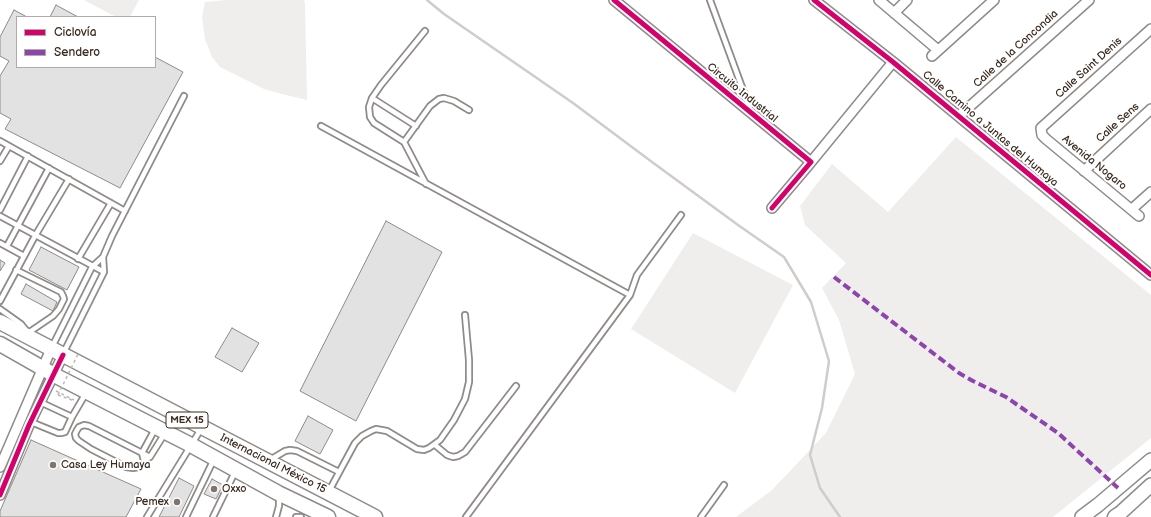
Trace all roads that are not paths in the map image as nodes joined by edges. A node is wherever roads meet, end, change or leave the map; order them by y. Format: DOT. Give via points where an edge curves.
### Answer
graph roads {
  1 [pos="614,0"];
  2 [pos="710,0"];
  3 [pos="814,0"];
  4 [pos="879,0"];
  5 [pos="907,0"];
  6 [pos="994,0"];
  7 [pos="1089,0"];
  8 [pos="894,13"];
  9 [pos="1151,30"];
  10 [pos="425,31"];
  11 [pos="893,62"];
  12 [pos="184,96"];
  13 [pos="372,98"];
  14 [pos="1151,109"];
  15 [pos="468,110"];
  16 [pos="752,114"];
  17 [pos="959,116"];
  18 [pos="1043,125"];
  19 [pos="321,126"];
  20 [pos="416,126"];
  21 [pos="0,141"];
  22 [pos="404,142"];
  23 [pos="9,146"];
  24 [pos="28,156"];
  25 [pos="0,162"];
  26 [pos="811,162"];
  27 [pos="49,168"];
  28 [pos="1084,171"];
  29 [pos="69,179"];
  30 [pos="426,184"];
  31 [pos="1151,192"];
  32 [pos="110,203"];
  33 [pos="772,208"];
  34 [pos="0,210"];
  35 [pos="125,211"];
  36 [pos="680,215"];
  37 [pos="0,216"];
  38 [pos="19,226"];
  39 [pos="36,236"];
  40 [pos="0,242"];
  41 [pos="7,246"];
  42 [pos="24,256"];
  43 [pos="103,258"];
  44 [pos="78,259"];
  45 [pos="92,267"];
  46 [pos="16,270"];
  47 [pos="104,272"];
  48 [pos="1151,275"];
  49 [pos="630,295"];
  50 [pos="0,301"];
  51 [pos="0,309"];
  52 [pos="465,315"];
  53 [pos="0,322"];
  54 [pos="29,335"];
  55 [pos="0,344"];
  56 [pos="57,352"];
  57 [pos="52,372"];
  58 [pos="516,386"];
  59 [pos="87,391"];
  60 [pos="40,402"];
  61 [pos="72,417"];
  62 [pos="31,422"];
  63 [pos="202,427"];
  64 [pos="161,430"];
  65 [pos="191,445"];
  66 [pos="435,445"];
  67 [pos="142,453"];
  68 [pos="150,457"];
  69 [pos="215,458"];
  70 [pos="1151,460"];
  71 [pos="144,461"];
  72 [pos="268,461"];
  73 [pos="0,467"];
  74 [pos="236,470"];
  75 [pos="339,472"];
  76 [pos="724,485"];
  77 [pos="1151,485"];
  78 [pos="328,492"];
  79 [pos="278,493"];
  80 [pos="0,495"];
  81 [pos="1116,516"];
  82 [pos="146,517"];
  83 [pos="186,517"];
  84 [pos="213,517"];
  85 [pos="276,517"];
  86 [pos="296,517"];
  87 [pos="301,517"];
  88 [pos="328,517"];
  89 [pos="375,517"];
  90 [pos="466,517"];
  91 [pos="701,517"];
  92 [pos="1082,517"];
  1 -- 16 [label="street, Circuito Industrial"];
  2 -- 16 [label="lane"];
  3 -- 11 [label="street, Calle Camino a Juntas del Humaya"];
  4 -- 8 [label="street"];
  5 -- 8 [label="street"];
  6 -- 8 [label="street" via="935,53"];
  7 -- 17 [label="street, Calle de la Concondia"];
  9 -- 18 [label="street, Calle Saint Denis"];
  10 -- 13 [label="lane"];
  11 -- 17 [label="street, Calle Camino a Juntas del Humaya"];
  11 -- 26 [label="street"];
  12 -- 35 [label="lane"];
  13 -- 20 [label="lane"];
  13 -- 22 [label="lane" via="369,107 370,117 374,123"];
  14 -- 28 [label="street, Calle Sens"];
  15 -- 20 [label="lane" via="454,101 439,99 430,106"];
  16 -- 26 [label="street, Circuito Industrial"];
  17 -- 48 [label="street, Calle Camino a Juntas del Humaya"];
  18 -- 28 [label="street, Avenida Nogaro" via="1042,135"];
  19 -- 30 [label="lane"];
  20 -- 22 [label="lane"];
  21 -- 23 [label="lane"];
  22 -- 30 [label="lane"];
  23 -- 24 [label="lane"];
  23 -- 25 [label="lane"];
  24 -- 27 [label="lane"];
  24 -- 34 [label="lane"];
  26 -- 33 [label="street"];
  27 -- 29 [label="lane"];
  27 -- 38 [label="lane"];
  28 -- 31 [label="street, Avenida Nogaro" via="1136,213"];
  29 -- 32 [label="lane"];
  29 -- 39 [label="lane"];
  30 -- 49 [label="lane"];
  32 -- 35 [label="lane"];
  32 -- 44 [label="lane"];
  35 -- 43 [label="lane"];
  36 -- 49 [label="lane" via="637,275"];
  37 -- 38 [label="lane"];
  38 -- 39 [label="lane"];
  38 -- 41 [label="lane"];
  39 -- 42 [label="lane"];
  39 -- 44 [label="lane"];
  40 -- 41 [label="lane"];
  41 -- 42 [label="lane"];
  42 -- 46 [label="lane"];
  43 -- 45 [label="lane"];
  43 -- 47 [label="lane"];
  44 -- 45 [label="lane"];
  45 -- 47 [label="lane"];
  45 -- 56 [label="lane"];
  46 -- 50 [label="lane"];
  46 -- 54 [label="lane" via="61,292 64,299 59,309"];
  47 -- 56 [label="lane"];
  49 -- 90 [label="lane"];
  51 -- 54 [label="lane" via="21,324"];
  52 -- 66 [label="lane" via="469,382 465,399 454,420"];
  53 -- 54 [label="main road, Internacional México 15 / MEX 15"];
  54 -- 56 [label="main road, Internacional México 15 / MEX 15"];
  55 -- 57 [label="main road, Internacional México 15 / MEX 15"];
  56 -- 57 [label="street"];
  56 -- 57 [label="street"];
  56 -- 63 [label="main road, Internacional México 15 / MEX 15"];
  57 -- 59 [label="main road, Internacional México 15 / MEX 15"];
  57 -- 60 [label="street"];
  57 -- 73 [label="street"];
  58 -- 66 [label="lane" via="465,452 458,456 447,456"];
  59 -- 61 [label="lane"];
  59 -- 64 [label="main road, Internacional México 15 / MEX 15"];
  60 -- 61 [label="lane"];
  60 -- 62 [label="street"];
  61 -- 62 [label="lane" via="66,430 61,433"];
  62 -- 80 [label="street"];
  63 -- 65 [label="lane"];
  63 -- 72 [label="main road, Internacional México 15 / MEX 15"];
  64 -- 65 [label="main road, Internacional México 15 / MEX 15"];
  64 -- 67 [label="lane"];
  64 -- 68 [label="lane"];
  65 -- 69 [label="main road, Internacional México 15 / MEX 15"];
  65 -- 82 [label="lane"];
  66 -- 75 [label="lane" via="424,450 418,449 387,432 376,429 355,443"];
  67 -- 68 [label="lane"];
  67 -- 71 [label="lane"];
  67 -- 71 [label="lane" via="89,426 79,427 75,434 79,442 126,466 139,467"];
  68 -- 71 [label="lane"];
  69 -- 74 [label="main road, Internacional México 15 / MEX 15"];
  69 -- 83 [label="lane"];
  70 -- 92 [label="main road"];
  72 -- 75 [label="lane" via="285,451 297,451"];
  72 -- 78 [label="main road, Internacional México 15 / MEX 15"];
  74 -- 79 [label="main road, Internacional México 15 / MEX 15"];
  74 -- 84 [label="lane"];
  75 -- 78 [label="lane"];
  76 -- 91 [label="lane"];
  77 -- 81 [label="main road"];
  78 -- 89 [label="main road, Internacional México 15 / MEX 15"];
  79 -- 85 [label="lane" via="279,506"];
  79 -- 88 [label="main road, Internacional México 15 / MEX 15"];
  86 -- 87 [label="lane"];
}
